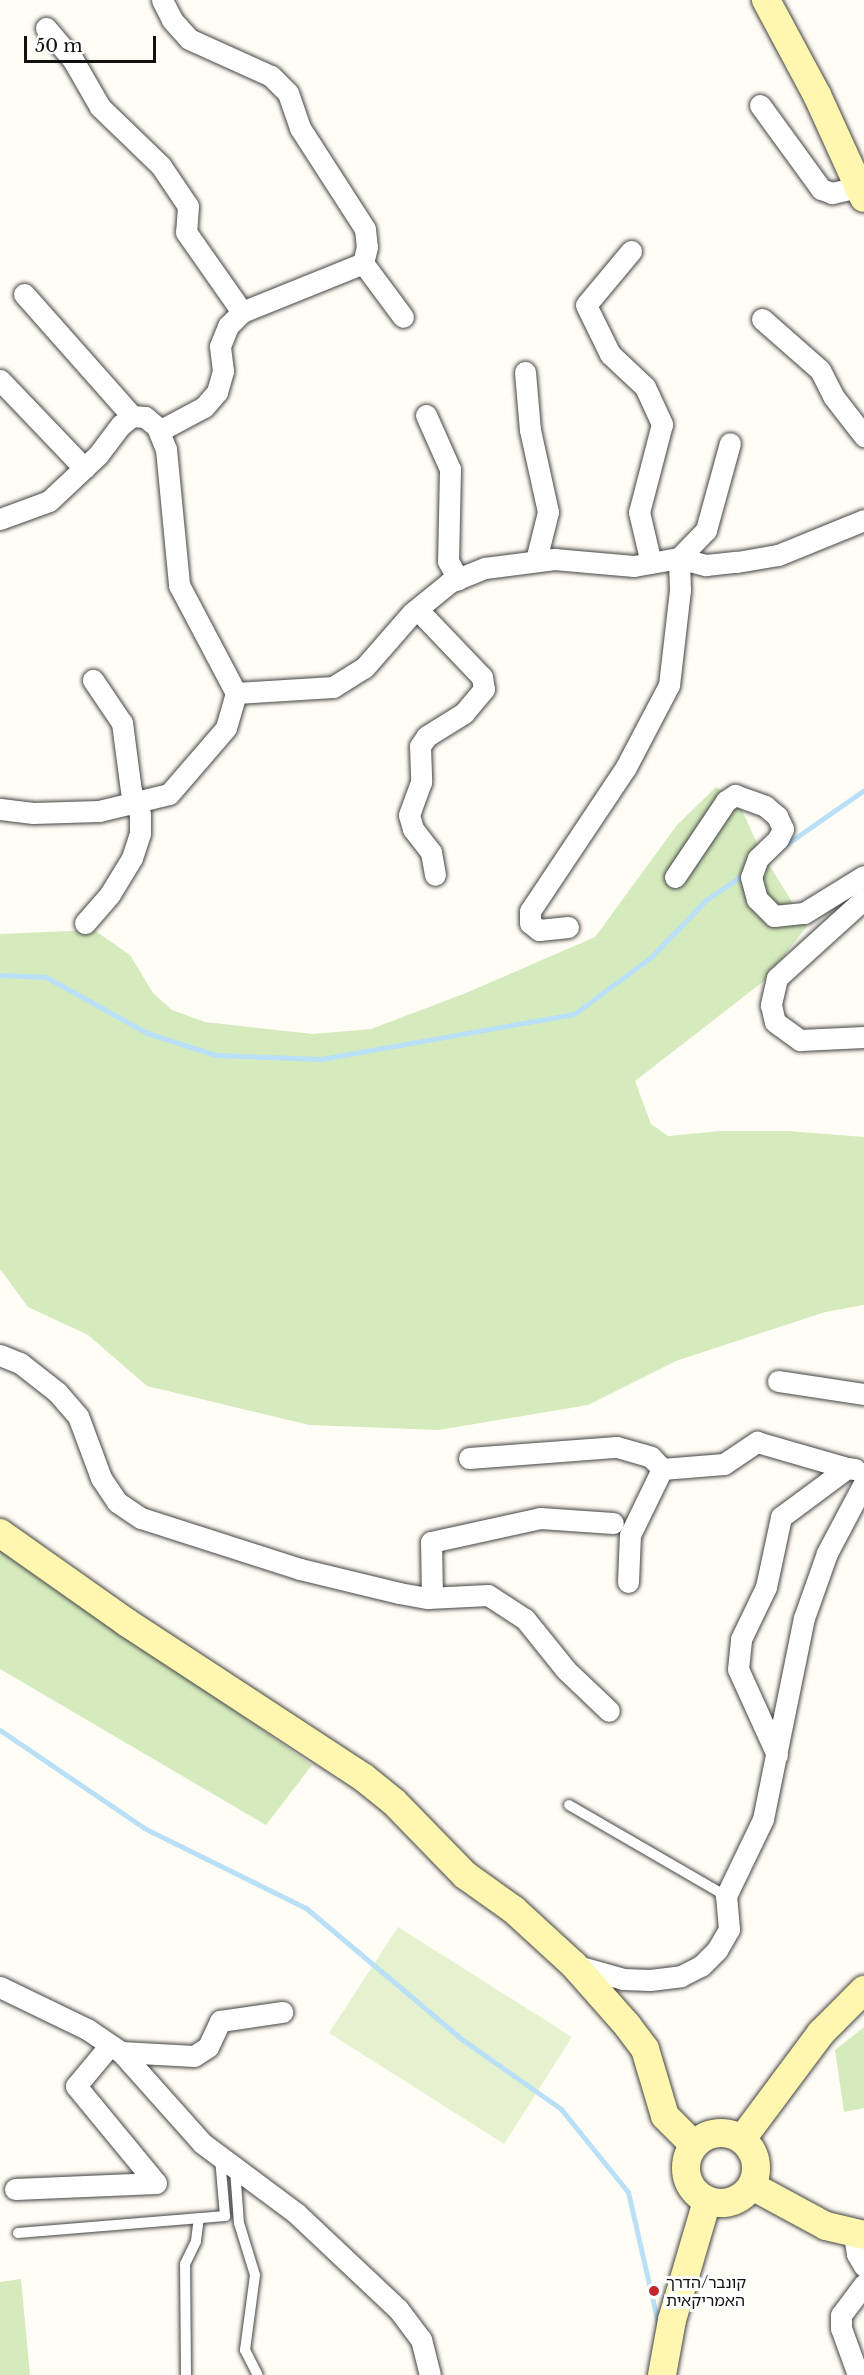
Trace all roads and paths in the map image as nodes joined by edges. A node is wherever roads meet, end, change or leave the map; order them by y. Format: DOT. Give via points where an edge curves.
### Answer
graph roads {
  1 [pos="162,0"];
  2 [pos="766,0"];
  3 [pos="46,28"];
  4 [pos="760,105"];
  5 [pos="862,193"];
  6 [pos="631,250"];
  7 [pos="363,263"];
  8 [pos="24,294"];
  9 [pos="242,312"];
  10 [pos="403,317"];
  11 [pos="762,319"];
  12 [pos="525,372"];
  13 [pos="0,380"];
  14 [pos="132,416"];
  15 [pos="426,416"];
  16 [pos="159,431"];
  17 [pos="864,436"];
  18 [pos="730,443"];
  19 [pos="84,468"];
  20 [pos="0,519"];
  21 [pos="864,520"];
  22 [pos="679,558"];
  23 [pos="536,560"];
  24 [pos="651,563"];
  25 [pos="458,579"];
  26 [pos="417,609"];
  27 [pos="93,680"];
  28 [pos="236,693"];
  29 [pos="137,804"];
  30 [pos="0,809"];
  31 [pos="435,874"];
  32 [pos="864,876"];
  33 [pos="675,877"];
  34 [pos="864,899"];
  35 [pos="85,923"];
  36 [pos="568,927"];
  37 [pos="864,1037"];
  38 [pos="0,1355"];
  39 [pos="778,1381"];
  40 [pos="864,1394"];
  41 [pos="469,1458"];
  42 [pos="662,1469"];
  43 [pos="856,1469"];
  44 [pos="864,1483"];
  45 [pos="613,1523"];
  46 [pos="0,1533"];
  47 [pos="628,1582"];
  48 [pos="432,1597"];
  49 [pos="609,1711"];
  50 [pos="777,1755"];
  51 [pos="569,1805"];
  52 [pos="726,1896"];
  53 [pos="574,1965"];
  54 [pos="0,1987"];
  55 [pos="864,1990"];
  56 [pos="282,2012"];
  57 [pos="115,2049"];
  58 [pos="742,2139"];
  59 [pos="694,2145"];
  60 [pos="228,2163"];
  61 [pos="752,2186"];
  62 [pos="15,2189"];
  63 [pos="707,2200"];
  64 [pos="199,2218"];
  65 [pos="18,2233"];
  66 [pos="859,2235"];
  67 [pos="864,2266"];
  68 [pos="864,2286"];
  69 [pos="186,2375"];
  70 [pos="258,2375"];
  71 [pos="430,2375"];
  72 [pos="662,2375"];
  73 [pos="858,2375"];
  1 -- 7 [label="street" via="172,20 189,39 271,76 288,93 300,128 365,229 367,247"];
  2 -- 5 [label="street" via="817,95"];
  3 -- 9 [label="street" via="73,60 100,107 161,166 188,206 186,232"];
  4 -- 5 [label="street" via="821,189"];
  6 -- 24 [label="street" via="586,305 610,354 645,387 663,424 639,512"];
  7 -- 9 [label="street"];
  7 -- 10 [label="street"];
  8 -- 14 [label="street"];
  9 -- 16 [label="street" via="228,326 220,346 223,371 217,392 204,407"];
  11 -- 17 [label="street" via="820,370 833,396"];
  12 -- 23 [label="street" via="530,430 548,512"];
  13 -- 19 [label="street"];
  14 -- 16 [label="street" via="145,417"];
  14 -- 19 [label="street"];
  15 -- 25 [label="street" via="450,469 448,561"];
  16 -- 28 [label="street" via="166,449 179,585"];
  18 -- 22 [label="street" via="706,530"];
  19 -- 20 [label="street" via="50,501"];
  21 -- 22 [label="street" via="766,558 706,565"];
  22 -- 24 [label="street"];
  22 -- 36 [label="street" via="680,590 669,685 626,767 530,911 530,923 539,930"];
  23 -- 24 [label="street" via="634,566"];
  23 -- 25 [label="street" via="485,568"];
  25 -- 26 [label="street"];
  26 -- 28 [label="street" via="364,668 333,687"];
  26 -- 31 [label="street" via="482,677 484,689 464,713 427,736 420,746 421,782 409,815 413,829 431,852"];
  27 -- 29 [label="street" via="122,723 129,780"];
  28 -- 29 [label="street" via="226,728 196,764 169,794"];
  29 -- 30 [label="street" via="99,811 33,813"];
  29 -- 35 [label="street" via="140,833 132,858 110,894"];
  32 -- 33 [label="street" via="804,913 788,918 774,916 757,899 751,877 758,858 783,829 777,816 765,806 735,795 726,801"];
  34 -- 37 [label="street" via="777,978 771,1005 774,1022 800,1040"];
  38 -- 48 [label="street" via="20,1363 57,1392 78,1416 101,1478 117,1502 141,1518 300,1569"];
  39 -- 40 [label="street"];
  41 -- 42 [label="street" via="617,1447 651,1457"];
  42 -- 43 [label="street" via="724,1464 757,1442"];
  42 -- 47 [label="street" via="630,1535"];
  43 -- 50 [label="street" via="782,1516 766,1587 741,1639 738,1669"];
  44 -- 50 [label="street" via="827,1554 804,1618 789,1677"];
  45 -- 48 [label="street" via="540,1518 431,1542"];
  46 -- 53 [label="street" via="126,1622 363,1777 394,1802 465,1875 514,1910"];
  48 -- 49 [label="street" via="488,1595 509,1607"];
  50 -- 52 [label="street" via="763,1820"];
  51 -- 52 [label="lane"];
  52 -- 53 [label="street" via="729,1929 717,1950 701,1966 681,1976 623,1979"];
  53 -- 59 [label="street" via="645,2049 664,2116"];
  54 -- 57 [label="street" via="87,2029"];
  55 -- 58 [label="street" via="821,2033"];
  56 -- 57 [label="street" via="220,2020 208,2047 194,2056"];
  57 -- 60 [label="street"];
  57 -- 62 [label="street" via="76,2086 156,2183"];
  58 -- 59 [label="street" via="733,2134 711,2134"];
  58 -- 61 [label="street" via="755,2155 756,2176"];
  59 -- 63 [label="street" via="688,2155 687,2176 691,2186"];
  60 -- 64 [label="lane" via="225,2216"];
  60 -- 70 [label="lane" via="239,2223 255,2276 245,2350"];
  60 -- 71 [label="street" via="296,2213 398,2309 421,2339"];
  61 -- 63 [label="street" via="746,2194 727,2203"];
  61 -- 66 [label="street" via="804,2216"];
  63 -- 72 [label="street" via="672,2320"];
  64 -- 65 [label="lane"];
  64 -- 69 [label="lane" via="196,2241 185,2264"];
  66 -- 67 [label="street" via="857,2254"];
  68 -- 73 [label="street" via="841,2315 841,2328"];
}
